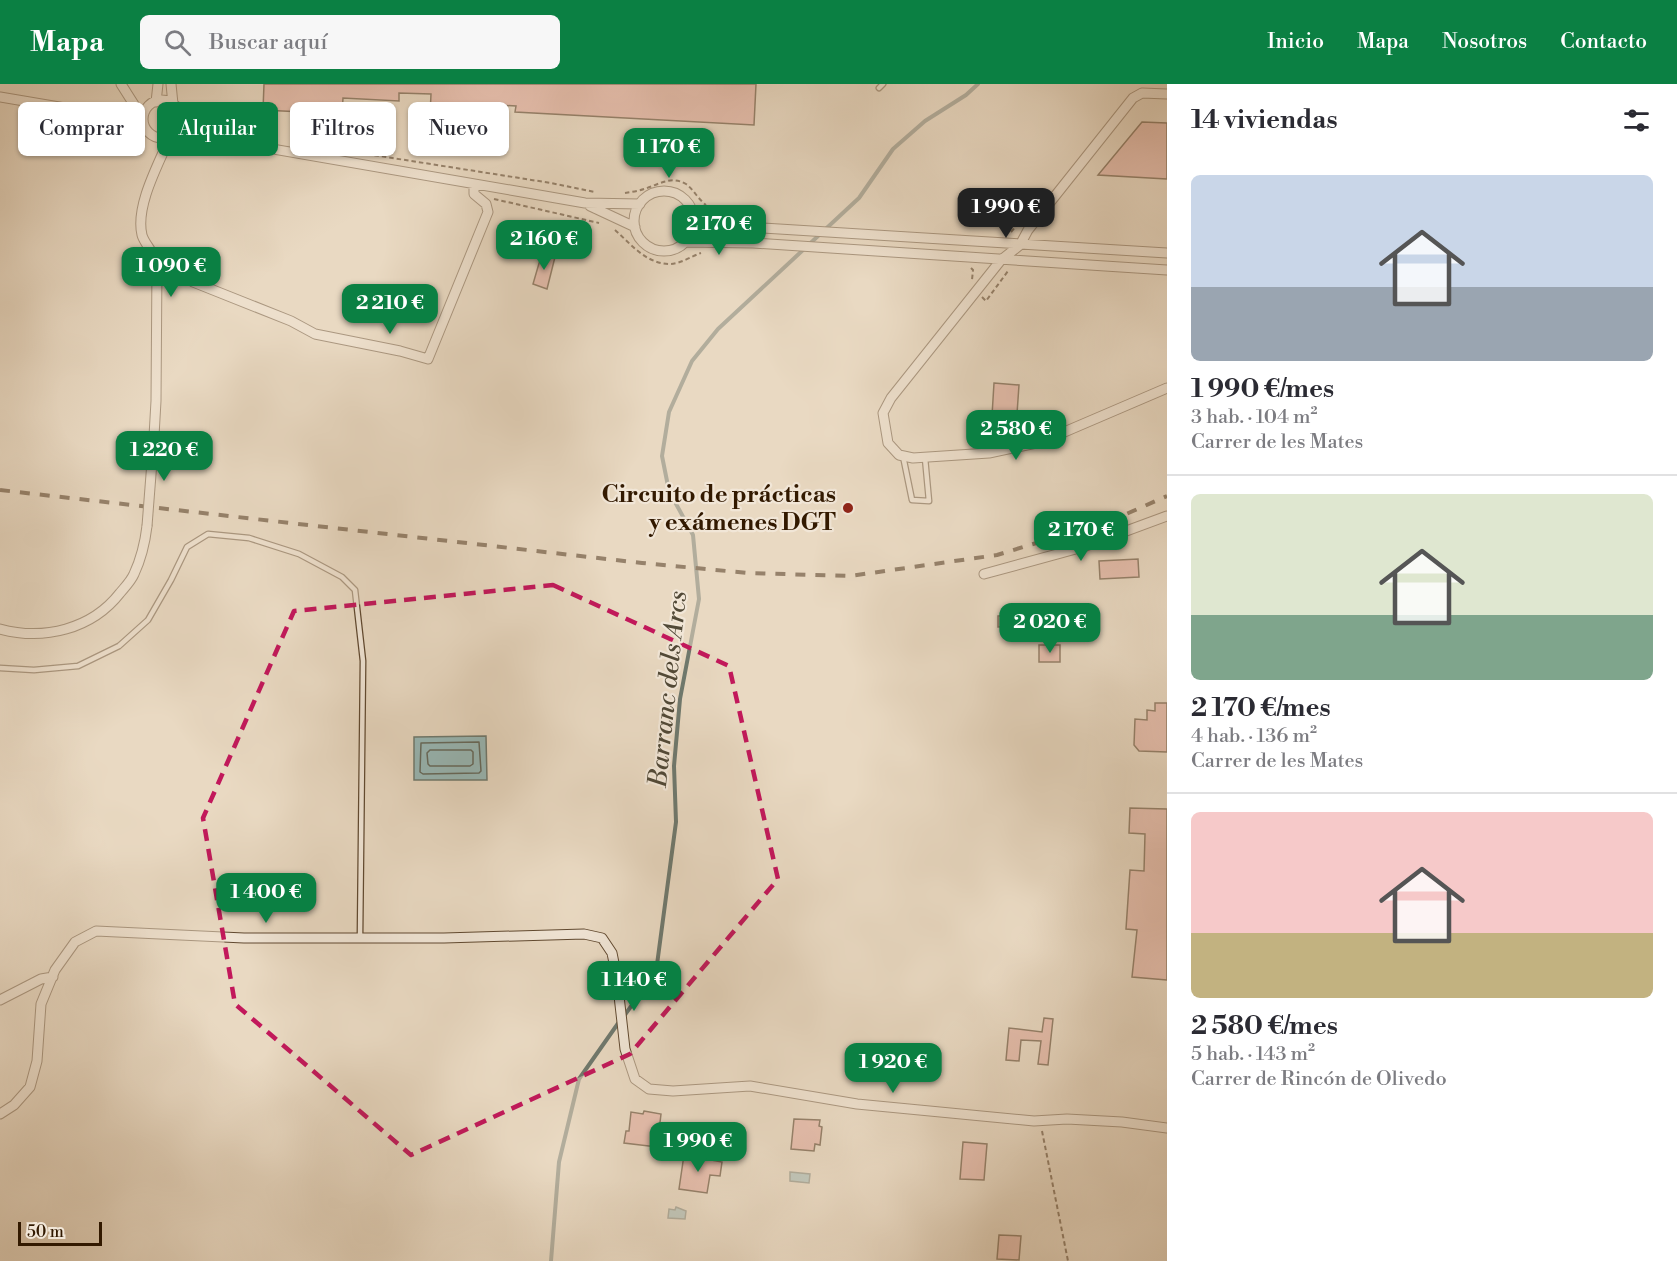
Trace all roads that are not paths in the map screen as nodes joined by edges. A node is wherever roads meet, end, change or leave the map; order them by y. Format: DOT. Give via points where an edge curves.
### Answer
graph roads {
  1 [pos="121,84"];
  2 [pos="158,84"];
  3 [pos="171,84"];
  4 [pos="1167,94"];
  5 [pos="0,97"];
  6 [pos="28,102"];
  7 [pos="134,102"];
  8 [pos="156,102"];
  9 [pos="168,102"];
  10 [pos="173,102"];
  11 [pos="145,111"];
  12 [pos="145,128"];
  13 [pos="157,138"];
  14 [pos="278,151"];
  15 [pos="159,156"];
  16 [pos="162,156"];
  17 [pos="159,161"];
  18 [pos="474,184"];
  19 [pos="585,203"];
  20 [pos="640,204"];
  21 [pos="693,211"];
  22 [pos="635,227"];
  23 [pos="687,242"];
  24 [pos="1020,245"];
  25 [pos="1167,253"];
  26 [pos="1001,260"];
  27 [pos="1167,270"];
  28 [pos="193,282"];
  29 [pos="1167,388"];
  30 [pos="903,456"];
  31 [pos="925,458"];
  32 [pos="1167,516"];
  33 [pos="984,574"];
  34 [pos="0,629"];
  35 [pos="0,668"];
  36 [pos="360,938"];
  37 [pos="52,977"];
  38 [pos="0,1000"];
  39 [pos="0,1114"];
  40 [pos="1167,1128"];
  1 -- 7 [label="street"];
  2 -- 8 [label="street"];
  3 -- 10 [label="street"];
  4 -- 24 [label="street" via="1142,93 1133,98"];
  5 -- 6 [label="street"];
  8 -- 9 [label="street"];
  8 -- 11 [label="street"];
  12 -- 13 [label="street"];
  14 -- 18 [label="street"];
  15 -- 17 [label="street"];
  16 -- 17 [label="street"];
  17 -- 34 [label="street, bridge" via="140,224 142,238 154,252 157,263 156,401 147,526 134,576 112,604 87,621 62,631 35,634"];
  18 -- 19 [label="street"];
  18 -- 28 [label="street" via="474,195 486,204 488,212 428,359 315,334"];
  19 -- 20 [label="street"];
  19 -- 22 [label="street"];
  20 -- 21 [label="street" via="654,193 672,192 688,202"];
  20 -- 22 [label="street"];
  21 -- 23 [label="street" via="694,227"];
  21 -- 24 [label="street" via="716,220 763,228"];
  22 -- 23 [label="street" via="638,236 652,249 670,251"];
  23 -- 26 [label="street"];
  24 -- 25 [label="street"];
  24 -- 26 [label="street"];
  26 -- 27 [label="street"];
  26 -- 30 [label="street" via="883,412 888,443"];
  29 -- 31 [label="street" via="1041,442 989,453"];
  30 -- 31 [label="street"];
  30 -- 31 [label="lane" via="912,500 929,501"];
  32 -- 33 [label="street" via="1083,547"];
  35 -- 36 [label="lane" via="78,666 119,646 148,620 187,547 208,534 257,540 299,554 342,577 355,590 363,661"];
  36 -- 37 [label="street" via="244,938 96,931 75,942"];
  36 -- 40 [label="street" via="584,934 602,938 612,953 625,1049 635,1079 649,1089 750,1086 857,1104"];
  37 -- 38 [label="street"];
  37 -- 39 [label="street" via="41,1004 37,1061 30,1087"];
}
